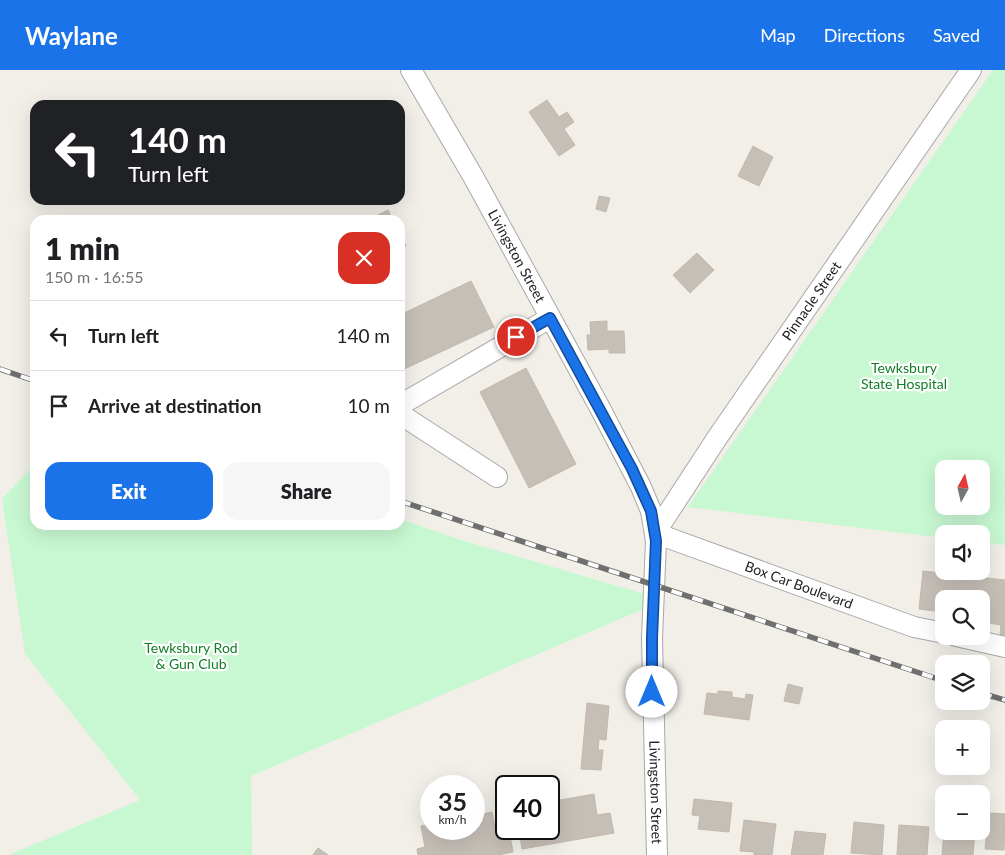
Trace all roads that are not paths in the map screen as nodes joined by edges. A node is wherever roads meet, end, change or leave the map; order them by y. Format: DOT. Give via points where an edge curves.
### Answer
graph roads {
  1 [pos="411,70"];
  2 [pos="971,70"];
  3 [pos="550,318"];
  4 [pos="405,402"];
  5 [pos="405,417"];
  6 [pos="497,477"];
  7 [pos="655,533"];
  8 [pos="935,632"];
  9 [pos="990,644"];
  10 [pos="1005,647"];
  11 [pos="657,855"];
  1 -- 3 [label="street, Livingston Street"];
  2 -- 7 [label="street, Pinnacle Street"];
  3 -- 4 [label="street"];
  3 -- 7 [label="street, Livingston Street" via="641,486"];
  5 -- 6 [label="street"];
  7 -- 8 [label="street, Box Car Boulevard"];
  7 -- 11 [label="street, Livingston Street" via="652,638"];
  9 -- 10 [label="street"];
}
